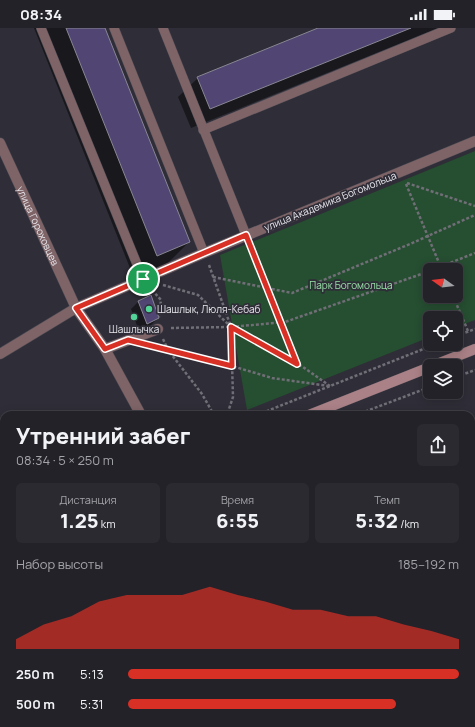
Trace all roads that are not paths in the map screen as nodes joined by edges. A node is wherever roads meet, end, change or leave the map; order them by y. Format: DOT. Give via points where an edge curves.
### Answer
graph roads {
  1 [pos="41,28"];
  2 [pos="114,28"];
  3 [pos="163,28"];
  4 [pos="451,28"];
  5 [pos="203,130"];
  6 [pos="475,141"];
  7 [pos="0,143"];
  8 [pos="246,235"];
  9 [pos="204,253"];
  10 [pos="143,279"];
  11 [pos="76,308"];
  12 [pos="158,329"];
  13 [pos="105,349"];
  14 [pos="475,349"];
  15 [pos="0,354"];
  16 [pos="449,359"];
  17 [pos="423,369"];
  18 [pos="139,411"];
  19 [pos="319,411"];
  1 -- 10 [label="lane"];
  2 -- 9 [label="lane"];
  3 -- 5 [label="lane"];
  4 -- 5 [label="lane"];
  5 -- 8 [label="lane"];
  6 -- 8 [label="street, улица Академика Богомольца"];
  7 -- 11 [label="street, улица Гороховцев"];
  8 -- 9 [label="street, улица Академика Богомольца"];
  9 -- 10 [label="street, улица Академика Богомольца"];
  10 -- 11 [label="street, улица Академика Богомольца"];
  11 -- 13 [label="street, улица Гороховцев"];
  11 -- 15 [label="street, улица Академика Богомольца"];
  12 -- 13 [label="street"];
  13 -- 18 [label="street, улица Гороховцев"];
  14 -- 16 [label="street"];
  17 -- 19 [label="street"];
}
